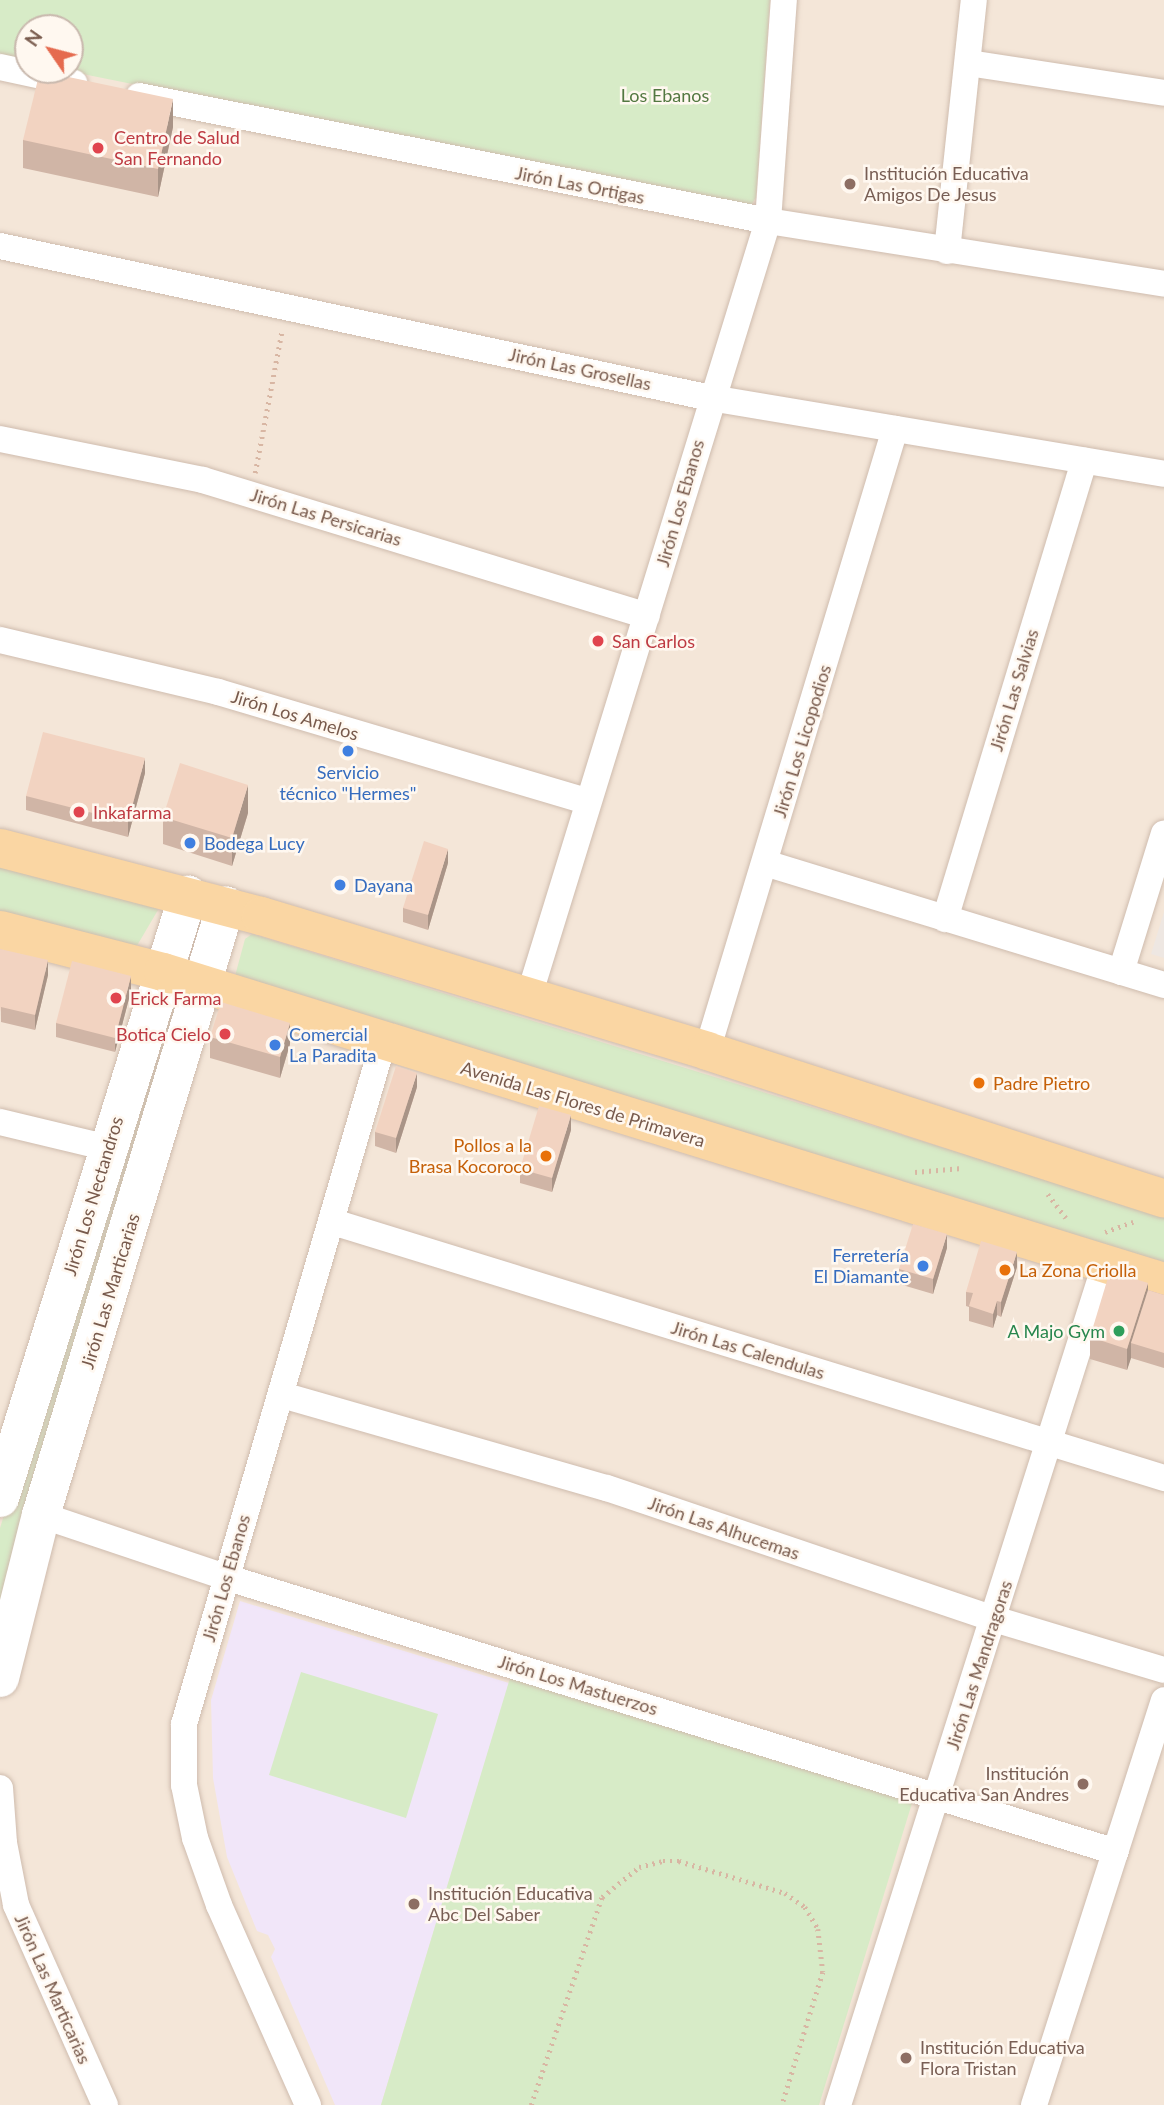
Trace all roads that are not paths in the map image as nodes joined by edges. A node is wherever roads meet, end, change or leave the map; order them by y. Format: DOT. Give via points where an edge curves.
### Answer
graph roads {
  1 [pos="783,0"];
  2 [pos="974,0"];
  3 [pos="969,62"];
  4 [pos="0,67"];
  5 [pos="1164,93"];
  6 [pos="768,221"];
  7 [pos="0,246"];
  8 [pos="947,251"];
  9 [pos="1164,284"];
  10 [pos="710,398"];
  11 [pos="895,429"];
  12 [pos="0,439"];
  13 [pos="1084,461"];
  14 [pos="1164,474"];
  15 [pos="647,616"];
  16 [pos="0,640"];
  17 [pos="587,801"];
  18 [pos="1164,833"];
  19 [pos="0,848"];
  20 [pos="765,863"];
  21 [pos="188,895"];
  22 [pos="226,905"];
  23 [pos="945,919"];
  24 [pos="0,930"];
  25 [pos="163,972"];
  26 [pos="1121,972"];
  27 [pos="204,985"];
  28 [pos="1164,985"];
  29 [pos="529,996"];
  30 [pos="383,1043"];
  31 [pos="707,1051"];
  32 [pos="0,1122"];
  33 [pos="108,1147"];
  34 [pos="1164,1199"];
  35 [pos="333,1222"];
  36 [pos="1105,1265"];
  37 [pos="1164,1282"];
  38 [pos="282,1395"];
  39 [pos="1049,1443"];
  40 [pos="1164,1478"];
  41 [pos="0,1498"];
  42 [pos="41,1515"];
  43 [pos="225,1577"];
  44 [pos="994,1619"];
  45 [pos="1164,1670"];
  46 [pos="0,1678"];
  47 [pos="1164,1700"];
  48 [pos="0,1788"];
  49 [pos="936,1797"];
  50 [pos="1116,1852"];
  51 [pos="105,2105"];
  52 [pos="307,2105"];
  53 [pos="838,2105"];
  54 [pos="1034,2105"];
  1 -- 6 [label="street, Jirón Los Ebanos"];
  2 -- 3 [label="street"];
  3 -- 5 [label="street"];
  3 -- 8 [label="street"];
  4 -- 6 [label="street, Jirón Las Ortigas"];
  6 -- 8 [label="street, Jirón Las Ortigas"];
  6 -- 10 [label="street, Jirón Los Ebanos"];
  7 -- 10 [label="street, Jirón Las Grosellas"];
  8 -- 9 [label="street, Jirón Las Ortigas"];
  10 -- 11 [label="street, Jirón Las Grosellas"];
  10 -- 15 [label="street, Jirón Los Ebanos"];
  11 -- 13 [label="street, Jirón Las Grosellas"];
  11 -- 20 [label="street, Jirón Los Licopodios"];
  12 -- 15 [label="street, Jirón Las Persicarias" via="203,480"];
  13 -- 14 [label="street, Jirón Las Grosellas"];
  13 -- 23 [label="street, Jirón Las Salvias"];
  15 -- 17 [label="street, Jirón Los Ebanos"];
  16 -- 17 [label="street, Jirón Los Amelos" via="218,692"];
  17 -- 29 [label="street, Jirón Los Ebanos"];
  18 -- 26 [label="street"];
  19 -- 21 [label="main road"];
  20 -- 23 [label="street"];
  20 -- 31 [label="street, Jirón Los Licopodios"];
  21 -- 22 [label="main road"];
  21 -- 25 [label="street, Jirón Los Nectandros"];
  22 -- 27 [label="street, Jirón Las Marticarias"];
  22 -- 29 [label="main road"];
  23 -- 26 [label="street"];
  24 -- 25 [label="main road, Avenida Las Flores de Primavera"];
  25 -- 27 [label="main road, Avenida Las Flores de Primavera"];
  25 -- 33 [label="street, Jirón Los Nectandros"];
  26 -- 28 [label="street"];
  27 -- 30 [label="main road, Avenida Las Flores de Primavera"];
  27 -- 42 [label="street, Jirón Las Marticarias"];
  29 -- 31 [label="main road"];
  30 -- 35 [label="street, Jirón Los Ebanos"];
  30 -- 36 [label="main road, Avenida Las Flores de Primavera"];
  31 -- 34 [label="main road"];
  32 -- 33 [label="street"];
  33 -- 41 [label="street, Jirón Los Nectandros"];
  35 -- 38 [label="street, Jirón Los Ebanos"];
  35 -- 39 [label="street, Jirón Las Calendulas"];
  36 -- 37 [label="main road, Avenida Las Flores de Primavera"];
  36 -- 39 [label="street, Jirón Las Mandragoras"];
  38 -- 43 [label="street, Jirón Los Ebanos"];
  38 -- 44 [label="street, Jirón Las Alhucemas" via="607,1488"];
  39 -- 40 [label="street, Jirón Las Calendulas"];
  39 -- 44 [label="street, Jirón Las Mandragoras"];
  42 -- 43 [label="street, Jirón Los Mastuerzos"];
  42 -- 46 [label="street, Jirón Las Marticarias"];
  43 -- 49 [label="street, Jirón Los Mastuerzos"];
  43 -- 52 [label="street, Jirón Los Ebanos" via="184,1724 184,1785 195,1838 219,1905"];
  44 -- 45 [label="street, Jirón Las Alhucemas"];
  44 -- 49 [label="street, Jirón Las Mandragoras"];
  47 -- 50 [label="street"];
  48 -- 51 [label="street, Jirón Las Marticarias" via="16,1905"];
  49 -- 50 [label="street, Jirón Los Mastuerzos"];
  49 -- 53 [label="street, Jirón Las Mandragoras"];
  50 -- 54 [label="street"];
}
